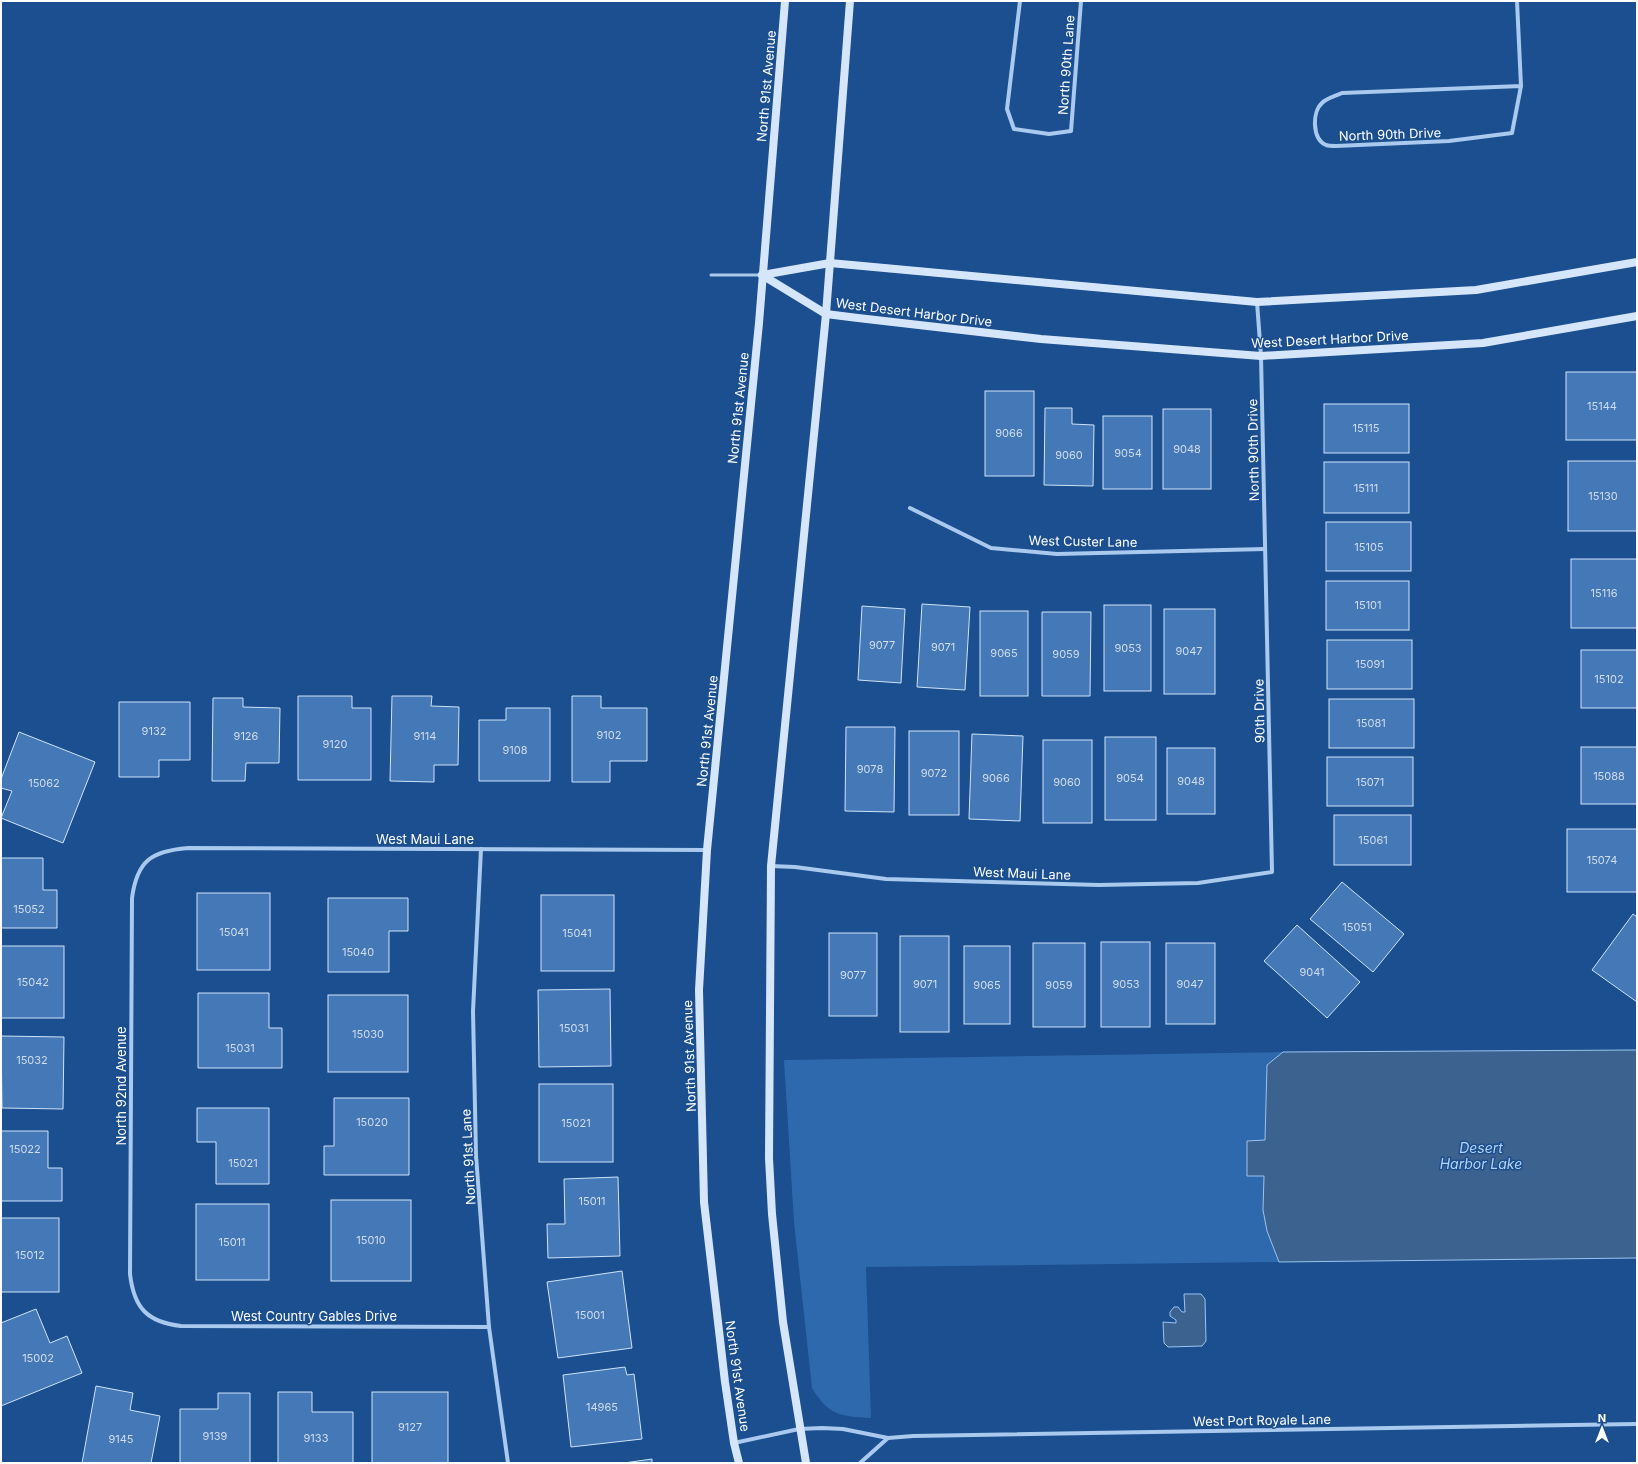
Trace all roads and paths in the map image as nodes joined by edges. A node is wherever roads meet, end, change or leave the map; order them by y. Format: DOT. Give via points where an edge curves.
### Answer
graph roads {
  1 [pos="785,1"];
  2 [pos="850,1"];
  3 [pos="1020,1"];
  4 [pos="1081,1"];
  5 [pos="1517,1"];
  6 [pos="1521,86"];
  7 [pos="1637,262"];
  8 [pos="830,263"];
  9 [pos="711,275"];
  10 [pos="762,275"];
  11 [pos="1258,302"];
  12 [pos="826,314"];
  13 [pos="1637,316"];
  14 [pos="1261,356"];
  15 [pos="910,508"];
  16 [pos="1265,549"];
  17 [pos="481,849"];
  18 [pos="707,850"];
  19 [pos="146,861"];
  20 [pos="772,866"];
  21 [pos="1272,872"];
  22 [pos="143,1311"];
  23 [pos="489,1327"];
  24 [pos="1637,1424"];
  25 [pos="799,1429"];
  26 [pos="888,1438"];
  27 [pos="734,1443"];
  28 [pos="508,1463"];
  29 [pos="739,1463"];
  30 [pos="806,1463"];
  31 [pos="860,1463"];
  1 -- 10 [label="main road, North 91st Avenue"];
  2 -- 8 [label="main road"];
  3 -- 4 [label="street, North 90th Lane" via="1007,109 1014,129 1049,134 1071,131"];
  5 -- 6 [label="street, North 90th Drive"];
  6 -- 6 [label="street, North 90th Drive" via="1512,133 1449,141 1336,146 1326,145 1319,138 1315,128 1316,115 1322,103 1342,93"];
  7 -- 11 [label="main road" via="1476,290"];
  8 -- 10 [label="main road"];
  8 -- 11 [label="main road"];
  8 -- 12 [label="main road"];
  9 -- 10 [label="lane"];
  10 -- 12 [label="main road, West Desert Harbor Drive"];
  10 -- 18 [label="main road, North 91st Avenue"];
  11 -- 14 [label="street, North 90th Drive"];
  12 -- 14 [label="main road, West Desert Harbor Drive" via="1041,339"];
  12 -- 20 [label="main road"];
  13 -- 14 [label="main road, West Desert Harbor Drive" via="1483,343"];
  14 -- 16 [label="street, North 90th Drive"];
  15 -- 16 [label="street, West Custer Lane" via="991,548 1057,554"];
  16 -- 21 [label="street, 90th Drive"];
  17 -- 18 [label="street, West Maui Lane"];
  17 -- 19 [label="street, West Maui Lane" via="188,848 173,849"];
  17 -- 23 [label="street, North 91st Lane" via="473,1011 476,1156"];
  18 -- 27 [label="main road, North 91st Avenue" via="700,990 704,1202"];
  19 -- 22 [label="street, North 92nd Avenue" via="138,872 132,898 130,1274 136,1300"];
  20 -- 21 [label="street, West Maui Lane" via="886,879 1099,886 1198,882"];
  20 -- 25 [label="main road" via="768,1158 783,1322"];
  22 -- 23 [label="street, West Country Gables Drive" via="154,1319 181,1326"];
  23 -- 28 [label="street, North 91st Lane"];
  24 -- 26 [label="street, West Port Royale Lane" via="928,1435"];
  25 -- 26 [label="street, West Port Royale Lane" via="843,1429"];
  25 -- 27 [label="street, West Port Royale Lane"];
  25 -- 30 [label="main road"];
  26 -- 31 [label="street"];
  27 -- 29 [label="main road, North 91st Avenue"];
}
